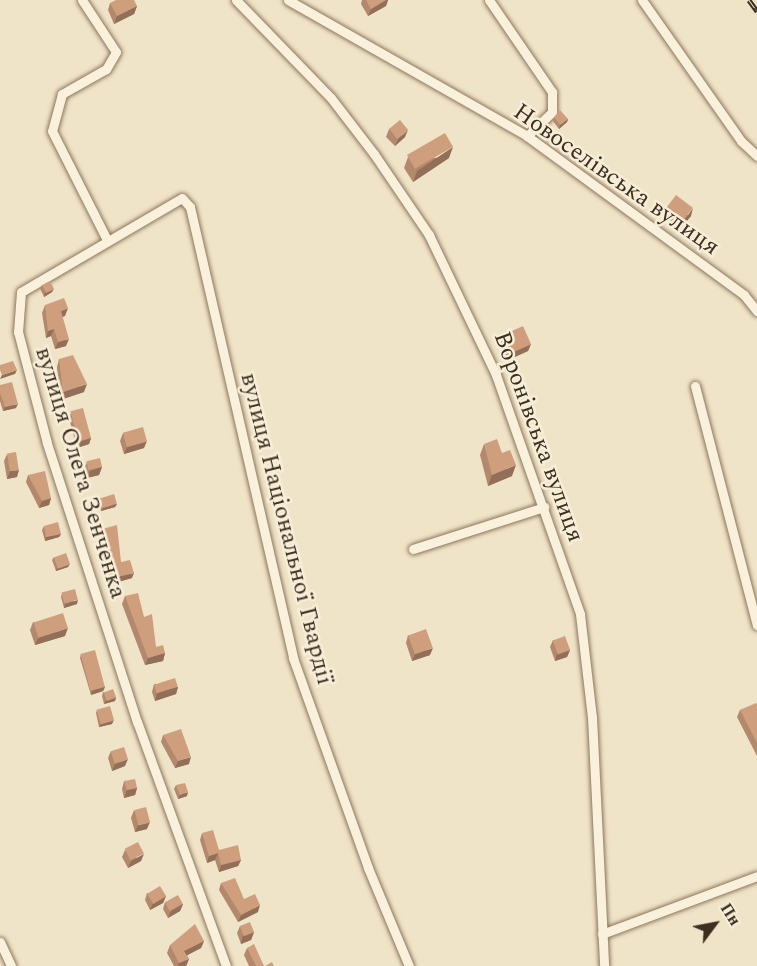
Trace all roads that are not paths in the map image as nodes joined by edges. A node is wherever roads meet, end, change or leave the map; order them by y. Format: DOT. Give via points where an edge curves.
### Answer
graph roads {
  1 [pos="82,0"];
  2 [pos="237,0"];
  3 [pos="288,0"];
  4 [pos="489,0"];
  5 [pos="642,0"];
  6 [pos="527,136"];
  7 [pos="757,156"];
  8 [pos="107,240"];
  9 [pos="757,311"];
  10 [pos="695,386"];
  11 [pos="544,507"];
  12 [pos="413,549"];
  13 [pos="757,626"];
  14 [pos="757,876"];
  15 [pos="602,933"];
  16 [pos="0,942"];
  17 [pos="11,966"];
  18 [pos="226,966"];
  19 [pos="409,966"];
  20 [pos="604,966"];
  1 -- 8 [label="street" via="116,52 106,69 62,94 53,112 52,131"];
  2 -- 11 [label="street, Воронівська вулиця" via="331,98 429,235 477,327"];
  3 -- 6 [label="street, Новоселівська вулиця"];
  4 -- 6 [label="street" via="552,92 552,112"];
  5 -- 7 [label="street" via="741,141"];
  6 -- 9 [label="street, Новоселівська вулиця" via="744,295"];
  8 -- 18 [label="street, вулиця Олега Зенченка" via="21,292 18,332 47,443 137,722"];
  8 -- 19 [label="street, вулиця Національної Гвардії" via="182,198 190,207 293,658 368,868"];
  10 -- 13 [label="street"];
  11 -- 12 [label="street"];
  11 -- 15 [label="street, Воронівська вулиця" via="580,614 587,661"];
  14 -- 15 [label="street"];
  15 -- 20 [label="street, Воронівська вулиця"];
  16 -- 17 [label="street"];
}
